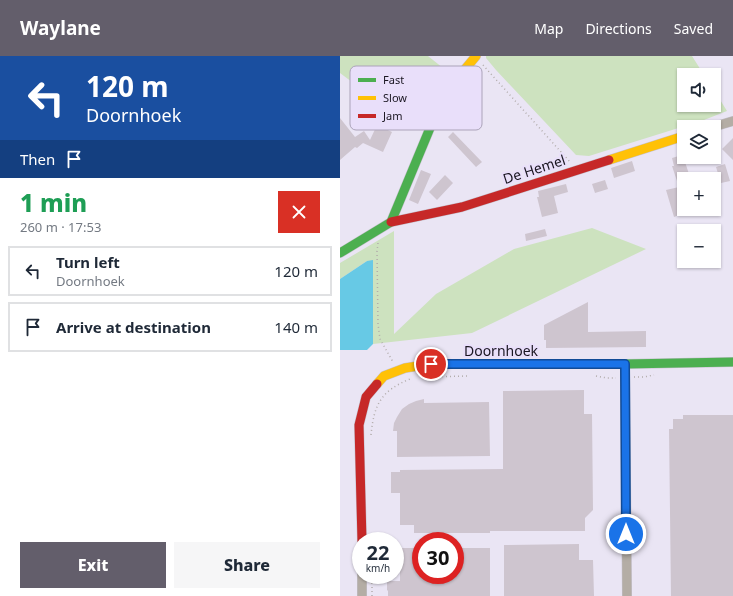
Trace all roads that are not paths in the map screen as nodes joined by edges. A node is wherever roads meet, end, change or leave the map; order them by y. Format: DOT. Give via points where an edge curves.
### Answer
graph roads {
  1 [pos="475,56"];
  2 [pos="467,66"];
  3 [pos="733,121"];
  4 [pos="721,125"];
  5 [pos="429,130"];
  6 [pos="677,138"];
  7 [pos="391,222"];
  8 [pos="340,253"];
  9 [pos="733,362"];
  10 [pos="625,364"];
  11 [pos="362,532"];
  12 [pos="362,584"];
  13 [pos="362,596"];
  14 [pos="627,596"];
  1 -- 2 [label="street"];
  3 -- 4 [label="street"];
  5 -- 7 [label="street"];
  6 -- 7 [label="street, De Hemel" via="462,207"];
  7 -- 8 [label="street"];
  9 -- 10 [label="street, Doornhoek"];
  10 -- 11 [label="street, Doornhoek" via="431,364 405,368 384,376 366,397 359,425"];
  10 -- 14 [label="street"];
  12 -- 13 [label="street"];
}
